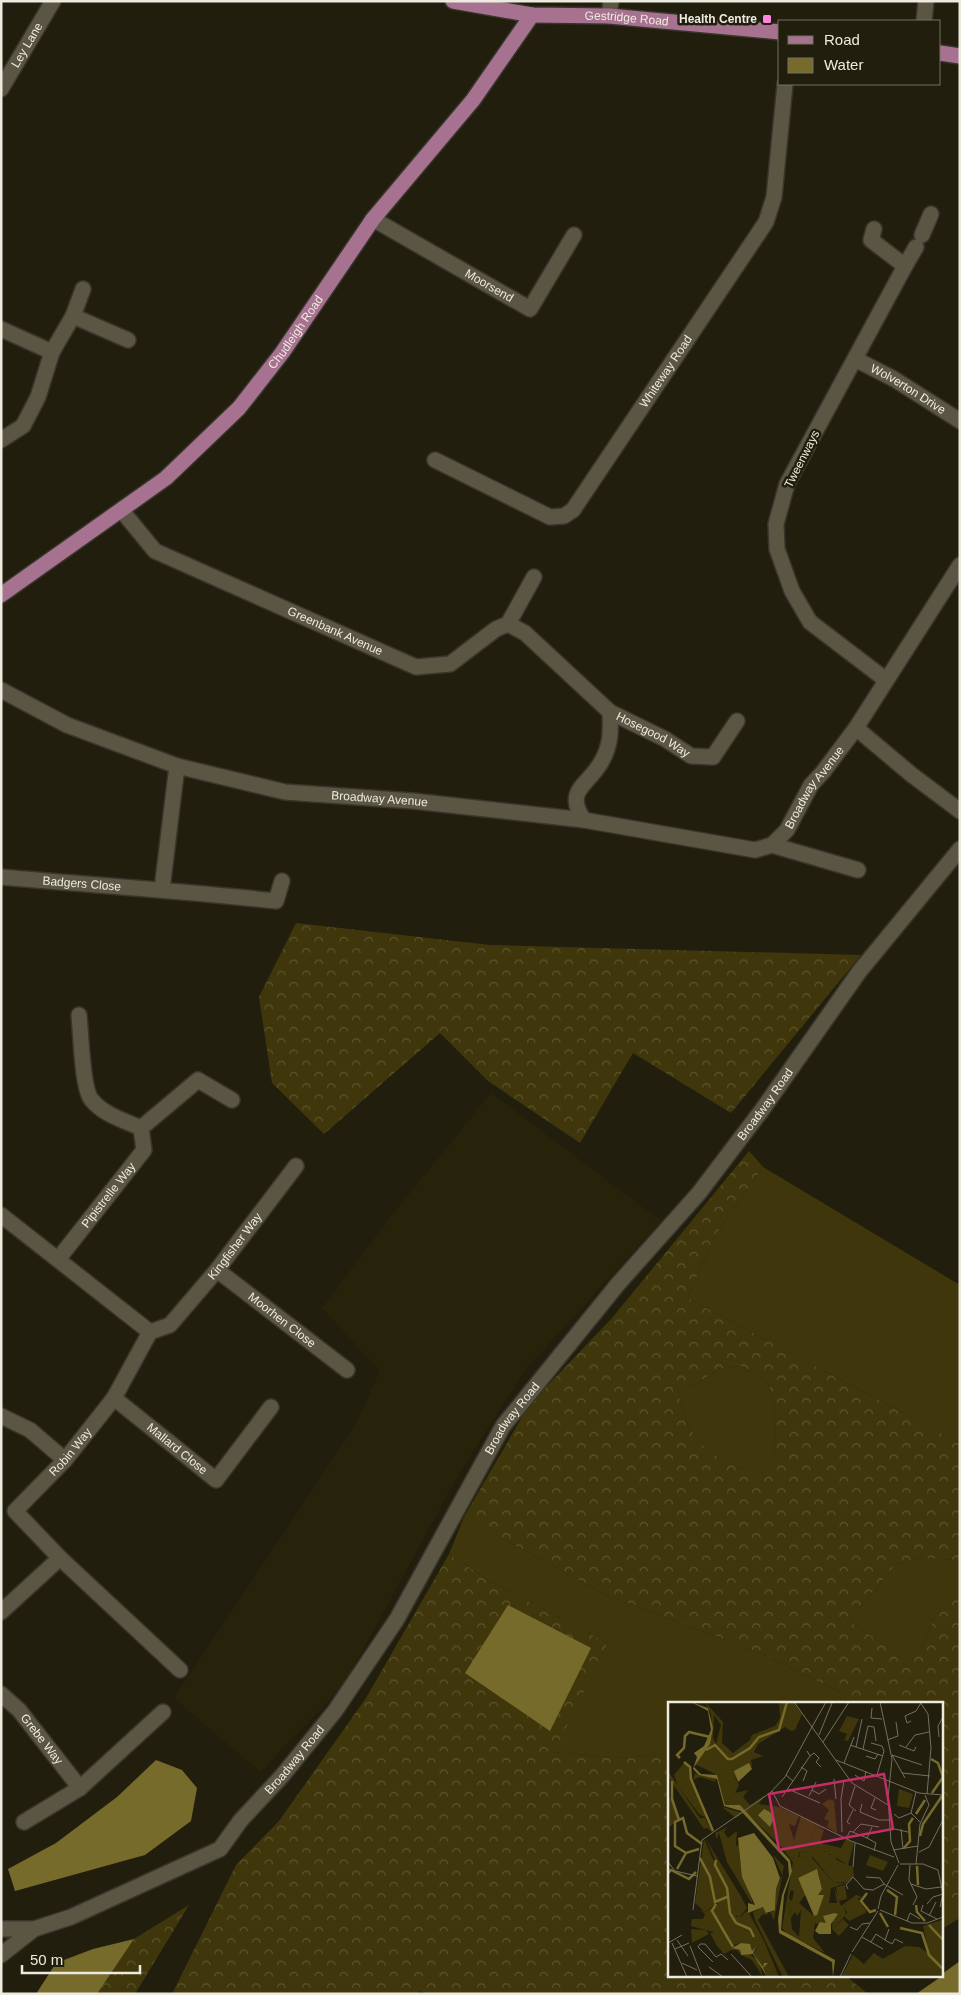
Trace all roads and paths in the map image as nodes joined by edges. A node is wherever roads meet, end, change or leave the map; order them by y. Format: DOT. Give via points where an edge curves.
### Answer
graph roads {
  1 [pos="53,1"];
  2 [pos="453,1"];
  3 [pos="926,1"];
  4 [pos="610,9"];
  5 [pos="532,15"];
  6 [pos="924,20"];
  7 [pos="778,32"];
  8 [pos="941,53"];
  9 [pos="960,56"];
  10 [pos="785,85"];
  11 [pos="1,89"];
  12 [pos="931,214"];
  13 [pos="373,219"];
  14 [pos="874,230"];
  15 [pos="574,235"];
  16 [pos="904,266"];
  17 [pos="83,288"];
  18 [pos="73,316"];
  19 [pos="1,329"];
  20 [pos="128,340"];
  21 [pos="52,352"];
  22 [pos="855,359"];
  23 [pos="960,421"];
  24 [pos="1,440"];
  25 [pos="435,460"];
  26 [pos="122,511"];
  27 [pos="960,565"];
  28 [pos="534,577"];
  29 [pos="1,595"];
  30 [pos="508,624"];
  31 [pos="886,680"];
  32 [pos="1,690"];
  33 [pos="610,712"];
  34 [pos="737,721"];
  35 [pos="856,728"];
  36 [pos="177,766"];
  37 [pos="960,811"];
  38 [pos="584,820"];
  39 [pos="772,845"];
  40 [pos="960,850"];
  41 [pos="858,870"];
  42 [pos="1,877"];
  43 [pos="282,881"];
  44 [pos="162,889"];
  45 [pos="79,1015"];
  46 [pos="232,1100"];
  47 [pos="141,1128"];
  48 [pos="296,1166"];
  49 [pos="1,1215"];
  50 [pos="59,1258"];
  51 [pos="217,1270"];
  52 [pos="150,1332"];
  53 [pos="347,1370"];
  54 [pos="114,1398"];
  55 [pos="271,1408"];
  56 [pos="1,1416"];
  57 [pos="65,1460"];
  58 [pos="60,1558"];
  59 [pos="1,1612"];
  60 [pos="180,1670"];
  61 [pos="1,1694"];
  62 [pos="163,1712"];
  63 [pos="80,1788"];
  64 [pos="24,1822"];
  65 [pos="1,1929"];
  66 [pos="34,1929"];
  67 [pos="1,1955"];
  1 -- 11 [label="street, Ley Lane"];
  2 -- 5 [label="main road, Gestridge Road"];
  3 -- 6 [label="street"];
  4 -- 5 [label="main road, Gestridge Road"];
  4 -- 7 [label="main road, Gestridge Road"];
  5 -- 13 [label="main road, Chudleigh Road" via="473,100"];
  8 -- 9 [label="main road"];
  10 -- 25 [label="street, Whiteway Road" via="774,197 766,222 573,510 564,516 550,518"];
  12 -- 16 [label="street, Tweenways"];
  13 -- 15 [label="street, Moorsend" via="530,309"];
  13 -- 26 [label="main road, Chudleigh Road" via="282,352 239,408 166,478"];
  14 -- 16 [label="street" via="871,240"];
  16 -- 22 [label="street, Tweenways"];
  17 -- 18 [label="street"];
  18 -- 20 [label="street"];
  18 -- 21 [label="street"];
  19 -- 21 [label="street"];
  21 -- 24 [label="street" via="38,397 23,426"];
  22 -- 23 [label="street, Wolverton Drive"];
  22 -- 31 [label="street, Tweenways" via="787,484 776,524 777,550 792,591 810,622"];
  26 -- 29 [label="main road, Chudleigh Road"];
  26 -- 30 [label="street, Greenbank Avenue" via="155,551 416,667 450,664 496,629"];
  27 -- 31 [label="street"];
  28 -- 30 [label="street"];
  30 -- 33 [label="street, Hosegood Way" via="525,633"];
  31 -- 35 [label="street"];
  32 -- 36 [label="street, Broadway Avenue" via="67,725"];
  33 -- 34 [label="street, Hosegood Way" via="665,739 691,756 713,756"];
  33 -- 38 [label="street, Hosegood Way" via="612,734 607,752 578,790 575,800"];
  35 -- 37 [label="street"];
  35 -- 39 [label="street, Broadway Avenue" via="811,785 787,830"];
  36 -- 38 [label="street, Broadway Avenue" via="285,792 413,800"];
  36 -- 44 [label="street"];
  38 -- 39 [label="street, Broadway Avenue" via="755,850"];
  39 -- 41 [label="street, Broadway Avenue"];
  40 -- 66 [label="street, Broadway Road" via="859,972 699,1193 618,1284 503,1426 396,1619 335,1711 220,1849 71,1917"];
  42 -- 44 [label="street, Badgers Close"];
  43 -- 44 [label="street, Badgers Close" via="276,901"];
  45 -- 47 [label="street" via="84,1076 90,1099 114,1116"];
  46 -- 47 [label="street" via="198,1080"];
  47 -- 50 [label="street, Pipistrelle Way" via="144,1150"];
  48 -- 51 [label="street, Kingfisher Way"];
  49 -- 50 [label="street"];
  50 -- 52 [label="street"];
  51 -- 52 [label="street, Kingfisher Way" via="170,1325"];
  51 -- 53 [label="street, Moorhen Close"];
  52 -- 54 [label="street, Robin Way"];
  54 -- 55 [label="street, Mallard Close" via="216,1480"];
  54 -- 57 [label="street, Robin Way"];
  56 -- 57 [label="street" via="30,1430"];
  57 -- 58 [label="street, Robin Way" via="15,1511"];
  58 -- 59 [label="street"];
  58 -- 60 [label="street, Robin Way"];
  61 -- 63 [label="street, Grebe Way" via="19,1710"];
  62 -- 63 [label="street"];
  63 -- 64 [label="street"];
  65 -- 66 [label="street, Broadway Road"];
  66 -- 67 [label="street, Broadway Road"];
}
